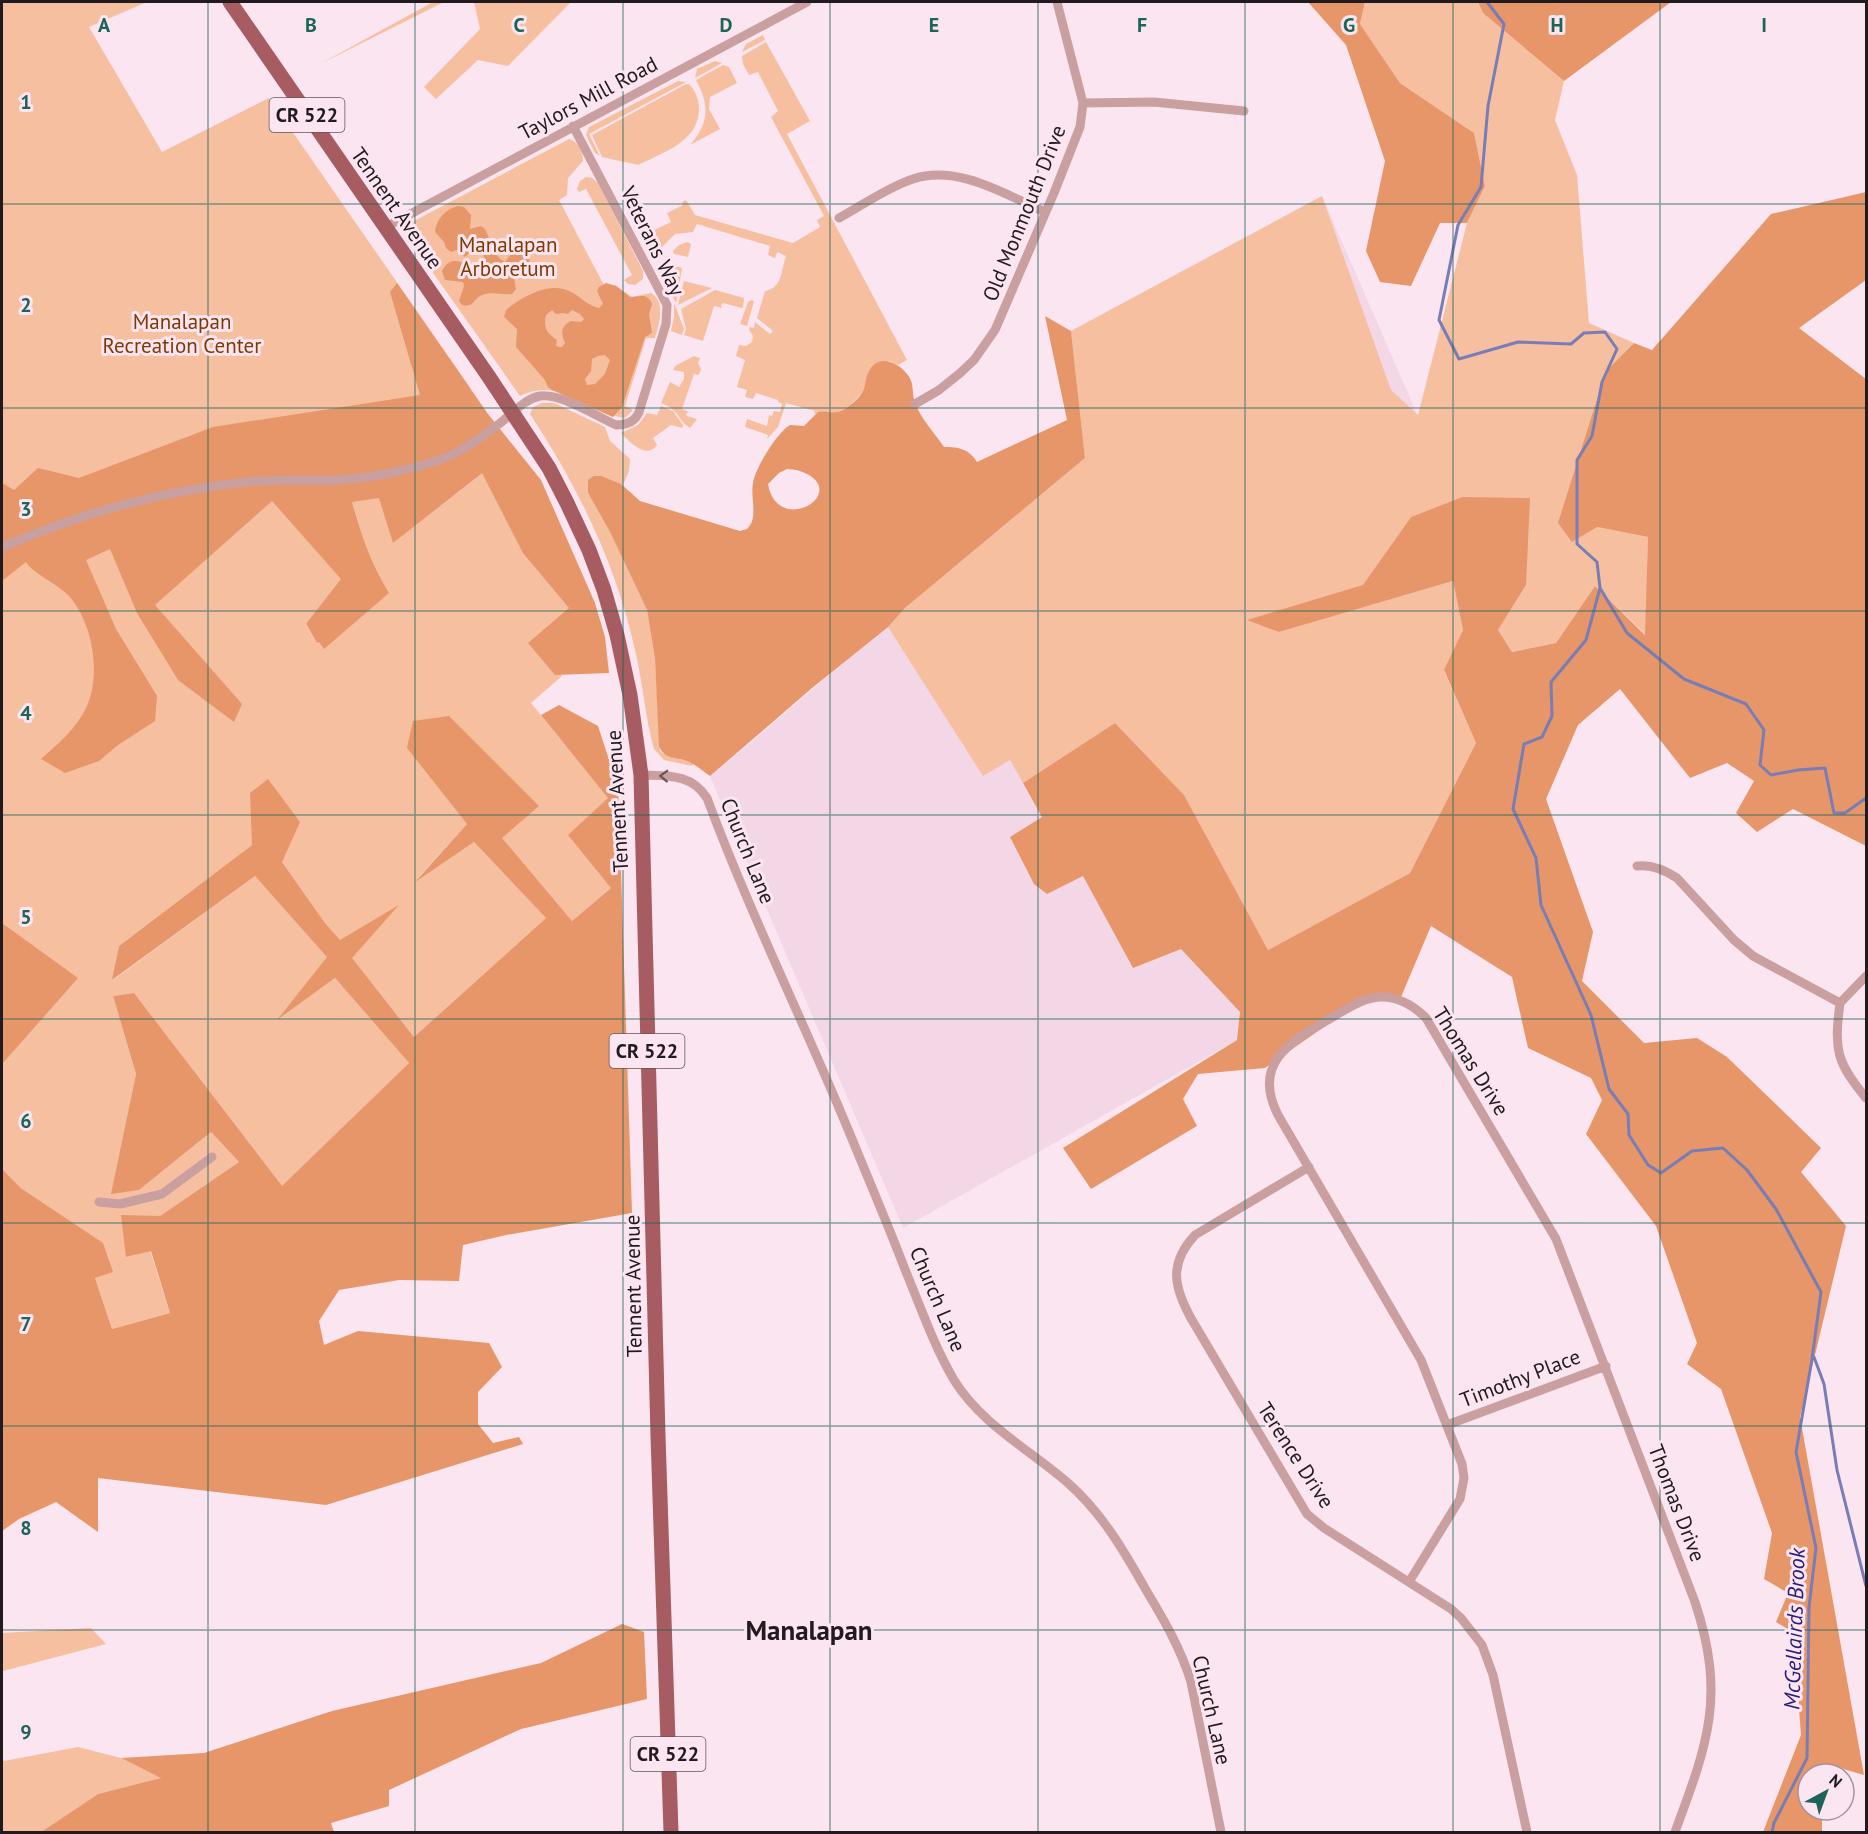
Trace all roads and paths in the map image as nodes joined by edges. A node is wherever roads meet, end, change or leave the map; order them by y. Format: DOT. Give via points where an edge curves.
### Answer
graph roads {
  1 [pos="230,2"];
  2 [pos="807,2"];
  3 [pos="1057,2"];
  4 [pos="1083,103"];
  5 [pos="1244,111"];
  6 [pos="573,126"];
  7 [pos="1045,212"];
  8 [pos="839,218"];
  9 [pos="386,227"];
  10 [pos="915,404"];
  11 [pos="512,413"];
  12 [pos="2,547"];
  13 [pos="641,775"];
  14 [pos="1637,866"];
  15 [pos="1866,976"];
  16 [pos="1840,1002"];
  17 [pos="1866,1098"];
  18 [pos="212,1157"];
  19 [pos="1309,1167"];
  20 [pos="99,1202"];
  21 [pos="1606,1366"];
  22 [pos="1447,1425"];
  23 [pos="1409,1582"];
  24 [pos="670,1833"];
  25 [pos="1221,1833"];
  26 [pos="1527,1833"];
  27 [pos="1676,1833"];
  1 -- 9 [label="main road, Tennent Avenue / CR 522"];
  2 -- 6 [label="street, Taylors Mill Road"];
  3 -- 4 [label="street, Old Monmouth Drive"];
  4 -- 5 [label="street" via="1154,102"];
  4 -- 7 [label="street, Old Monmouth Drive" via="1080,127"];
  6 -- 9 [label="street, Taylors Mill Road"];
  6 -- 11 [label="street, Veterans Way" via="665,300 666,324 639,412 628,424 616,425 562,399 547,396 531,399"];
  7 -- 8 [label="street" via="972,180 930,176 913,179"];
  7 -- 10 [label="street, Old Monmouth Drive" via="1002,317 987,343 959,374"];
  9 -- 11 [label="main road, Tennent Avenue / CR 522"];
  11 -- 12 [label="street, Veterans Way" via="467,446 436,462 369,477 250,482 162,494 108,507"];
  11 -- 13 [label="main road, Tennent Avenue / CR 522" via="549,468 604,590 625,669"];
  13 -- 24 [label="main road, Tennent Avenue / CR 522"];
  25 -- 13 [label="street, Church Lane, one-way" via="1191,1682 1172,1633 1090,1503 982,1414 948,1369 707,798 698,786 681,777"];
  14 -- 16 [label="street" via="1650,866 1677,878 1753,957"];
  15 -- 16 [label="street"];
  16 -- 17 [label="street" via="1836,1042 1839,1056 1847,1075"];
  18 -- 20 [label="street" via="162,1194 120,1204"];
  19 -- 21 [label="street, Thomas Drive" via="1270,1094 1270,1074 1280,1054 1296,1039 1360,1001 1385,997 1410,1005 1430,1024 1556,1239"];
  19 -- 22 [label="street, Thomas Drive" via="1421,1359"];
  19 -- 23 [label="street, Terence Drive" via="1195,1235 1178,1261 1178,1291 1307,1514"];
  21 -- 22 [label="street, Timothy Place"];
  21 -- 27 [label="street, Thomas Drive" via="1707,1641 1712,1686 1709,1728 1699,1770"];
  22 -- 23 [label="street, Thomas Drive" via="1462,1464 1462,1493"];
  23 -- 26 [label="street, Terence Drive" via="1461,1618 1486,1654"];
}
